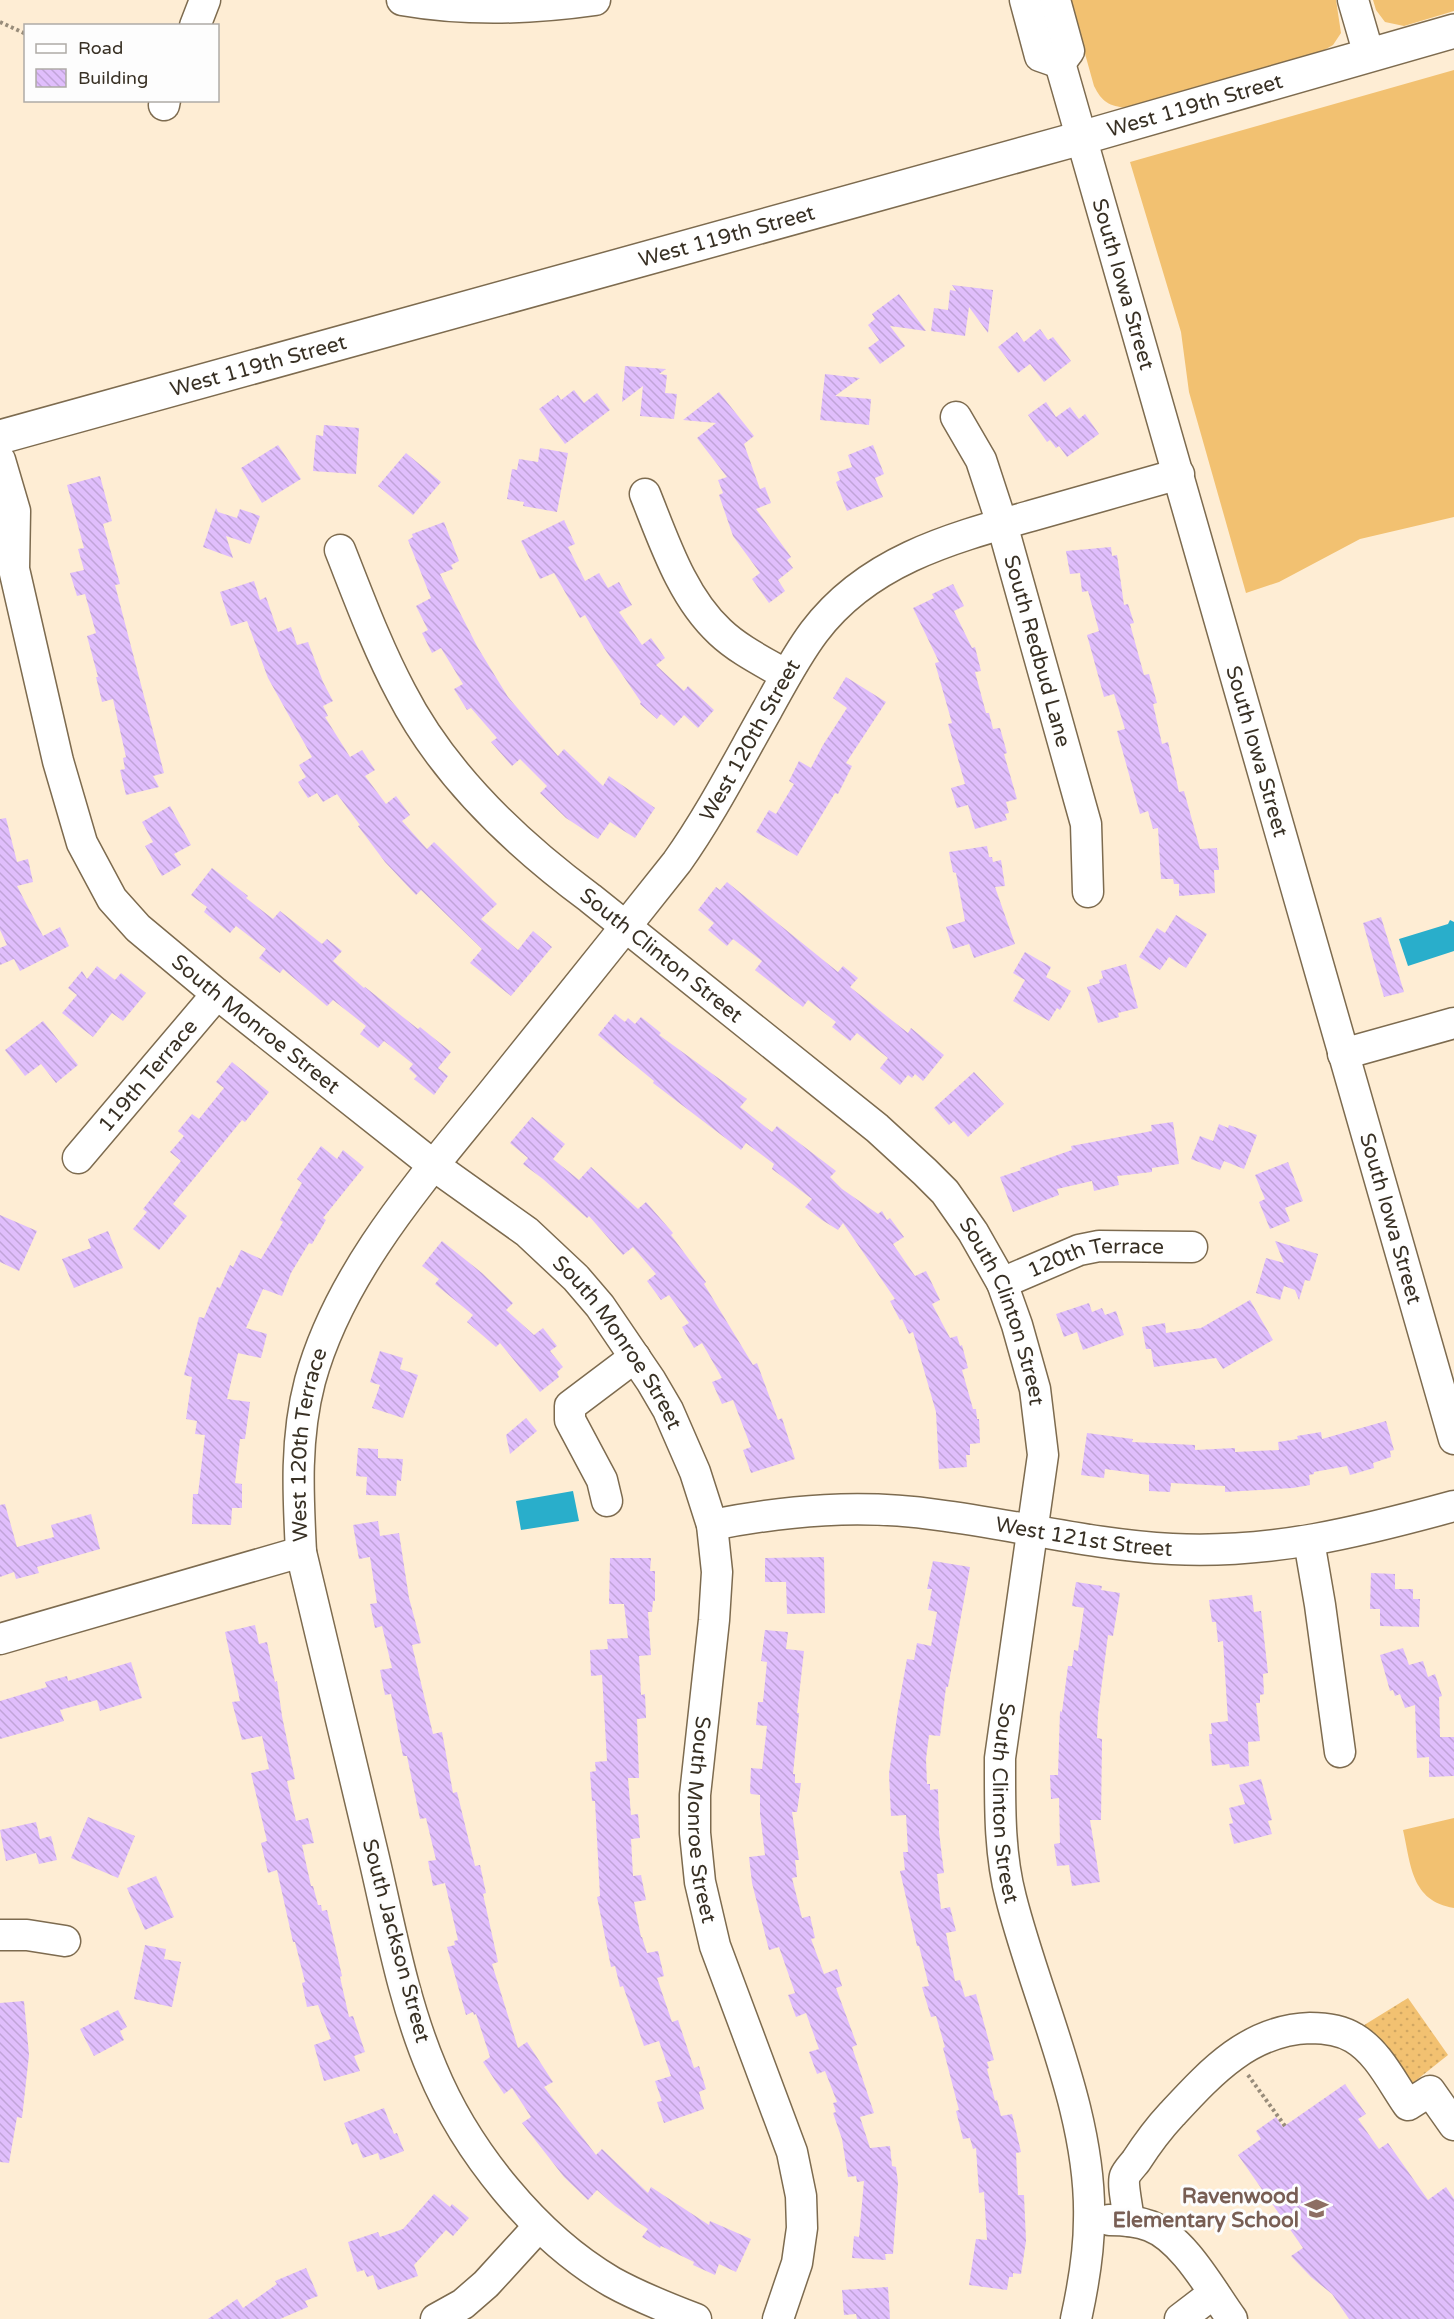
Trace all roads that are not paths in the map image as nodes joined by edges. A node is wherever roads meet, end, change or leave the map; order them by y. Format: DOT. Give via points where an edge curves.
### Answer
graph roads {
  1 [pos="205,0"];
  2 [pos="402,0"];
  3 [pos="595,0"];
  4 [pos="1025,0"];
  5 [pos="1055,0"];
  6 [pos="1353,0"];
  7 [pos="196,24"];
  8 [pos="1454,31"];
  9 [pos="1369,55"];
  10 [pos="1060,63"];
  11 [pos="1081,138"];
  12 [pos="956,417"];
  13 [pos="0,437"];
  14 [pos="0,460"];
  15 [pos="1179,474"];
  16 [pos="645,494"];
  17 [pos="1002,524"];
  18 [pos="340,550"];
  19 [pos="7,563"];
  20 [pos="786,675"];
  21 [pos="1088,892"];
  22 [pos="626,927"];
  23 [pos="217,994"];
  24 [pos="1454,1023"];
  25 [pos="1343,1054"];
  26 [pos="78,1158"];
  27 [pos="434,1166"];
  28 [pos="1192,1246"];
  29 [pos="1002,1283"];
  30 [pos="635,1357"];
  31 [pos="1454,1439"];
  32 [pos="607,1501"];
  33 [pos="1454,1506"];
  34 [pos="712,1525"];
  35 [pos="1032,1532"];
  36 [pos="1309,1541"];
  37 [pos="301,1552"];
  38 [pos="0,1638"];
  39 [pos="1340,1752"];
  40 [pos="0,1935"];
  41 [pos="65,1941"];
  42 [pos="1454,2125"];
  43 [pos="1089,2218"];
  44 [pos="1129,2221"];
  45 [pos="539,2226"];
  46 [pos="1214,2293"];
  47 [pos="436,2319"];
  48 [pos="696,2319"];
  49 [pos="778,2319"];
  50 [pos="1076,2319"];
  51 [pos="1180,2319"];
  52 [pos="1232,2319"];
  1 -- 7 [label="street"];
  2 -- 3 [label="street" via="469,7"];
  4 -- 10 [label="street" via="1040,56"];
  5 -- 10 [label="street, South Iowa Street" via="1069,51"];
  6 -- 9 [label="street"];
  8 -- 9 [label="main road, West 119th Street"];
  9 -- 11 [label="main road, West 119th Street"];
  10 -- 11 [label="street, South Iowa Street"];
  11 -- 13 [label="main road, West 119th Street"];
  11 -- 15 [label="street, South Iowa Street"];
  12 -- 17 [label="street, South Redbud Lane" via="981,460"];
  14 -- 19 [label="street, South Monroe Street" via="15,511"];
  15 -- 17 [label="street, West 120th Street"];
  15 -- 25 [label="street, South Iowa Street"];
  16 -- 20 [label="street" via="673,562 719,632"];
  17 -- 20 [label="street, West 120th Street" via="914,553 873,577 838,604"];
  17 -- 21 [label="street, South Redbud Lane" via="1086,824"];
  18 -- 22 [label="street, South Clinton Street" via="387,663 420,726 495,818 550,868"];
  19 -- 23 [label="street, South Monroe Street" via="58,761 94,870 111,899 138,928"];
  20 -- 22 [label="street, West 120th Street" via="698,833"];
  22 -- 27 [label="street, West 120th Street"];
  22 -- 29 [label="street, South Clinton Street" via="877,1128 925,1172 945,1192 973,1232"];
  23 -- 26 [label="street, 119th Terrace"];
  23 -- 27 [label="street, South Monroe Street"];
  24 -- 25 [label="street"];
  25 -- 31 [label="street, South Iowa Street"];
  27 -- 30 [label="street, South Monroe Street" via="528,1232 600,1306"];
  27 -- 37 [label="street, West 120th Terrace" via="351,1282 310,1380 300,1426 297,1479"];
  28 -- 29 [label="street, 120th Terrace" via="1099,1246 1079,1250"];
  29 -- 35 [label="street, South Clinton Street" via="1035,1389 1040,1423 1043,1455"];
  30 -- 32 [label="street" via="570,1406 569,1411 602,1480"];
  30 -- 34 [label="street, South Monroe Street" via="668,1410"];
  33 -- 36 [label="street, West 121st Street" via="1360,1532"];
  34 -- 35 [label="street, West 121st Street" via="770,1514 836,1509 938,1515"];
  34 -- 49 [label="street, South Monroe Street" via="717,1572 695,1795 695,1833 700,1882 715,1946 792,2152 801,2196 797,2263"];
  35 -- 36 [label="street, West 121st Street" via="1172,1549 1259,1548"];
  35 -- 43 [label="street, South Clinton Street" via="1000,1758 1003,1850 1010,1897 1075,2110 1085,2160"];
  36 -- 39 [label="street"];
  37 -- 38 [label="street, West 120th Terrace"];
  37 -- 45 [label="street, South Jackson Street" via="418,2033 447,2102 468,2139"];
  40 -- 41 [label="street"];
  42 -- 44 [label="street" via="1430,2091 1408,2105 1371,2052 1354,2038 1319,2028 1294,2028 1260,2038 1233,2055 1156,2131 1125,2176"];
  43 -- 44 [label="street"];
  43 -- 50 [label="street, South Clinton Street"];
  44 -- 46 [label="street" via="1151,2226 1168,2236"];
  45 -- 47 [label="street" via="486,2284 463,2304"];
  45 -- 48 [label="street, South Jackson Street" via="611,2281"];
  46 -- 51 [label="street"];
  46 -- 52 [label="street"];
}
